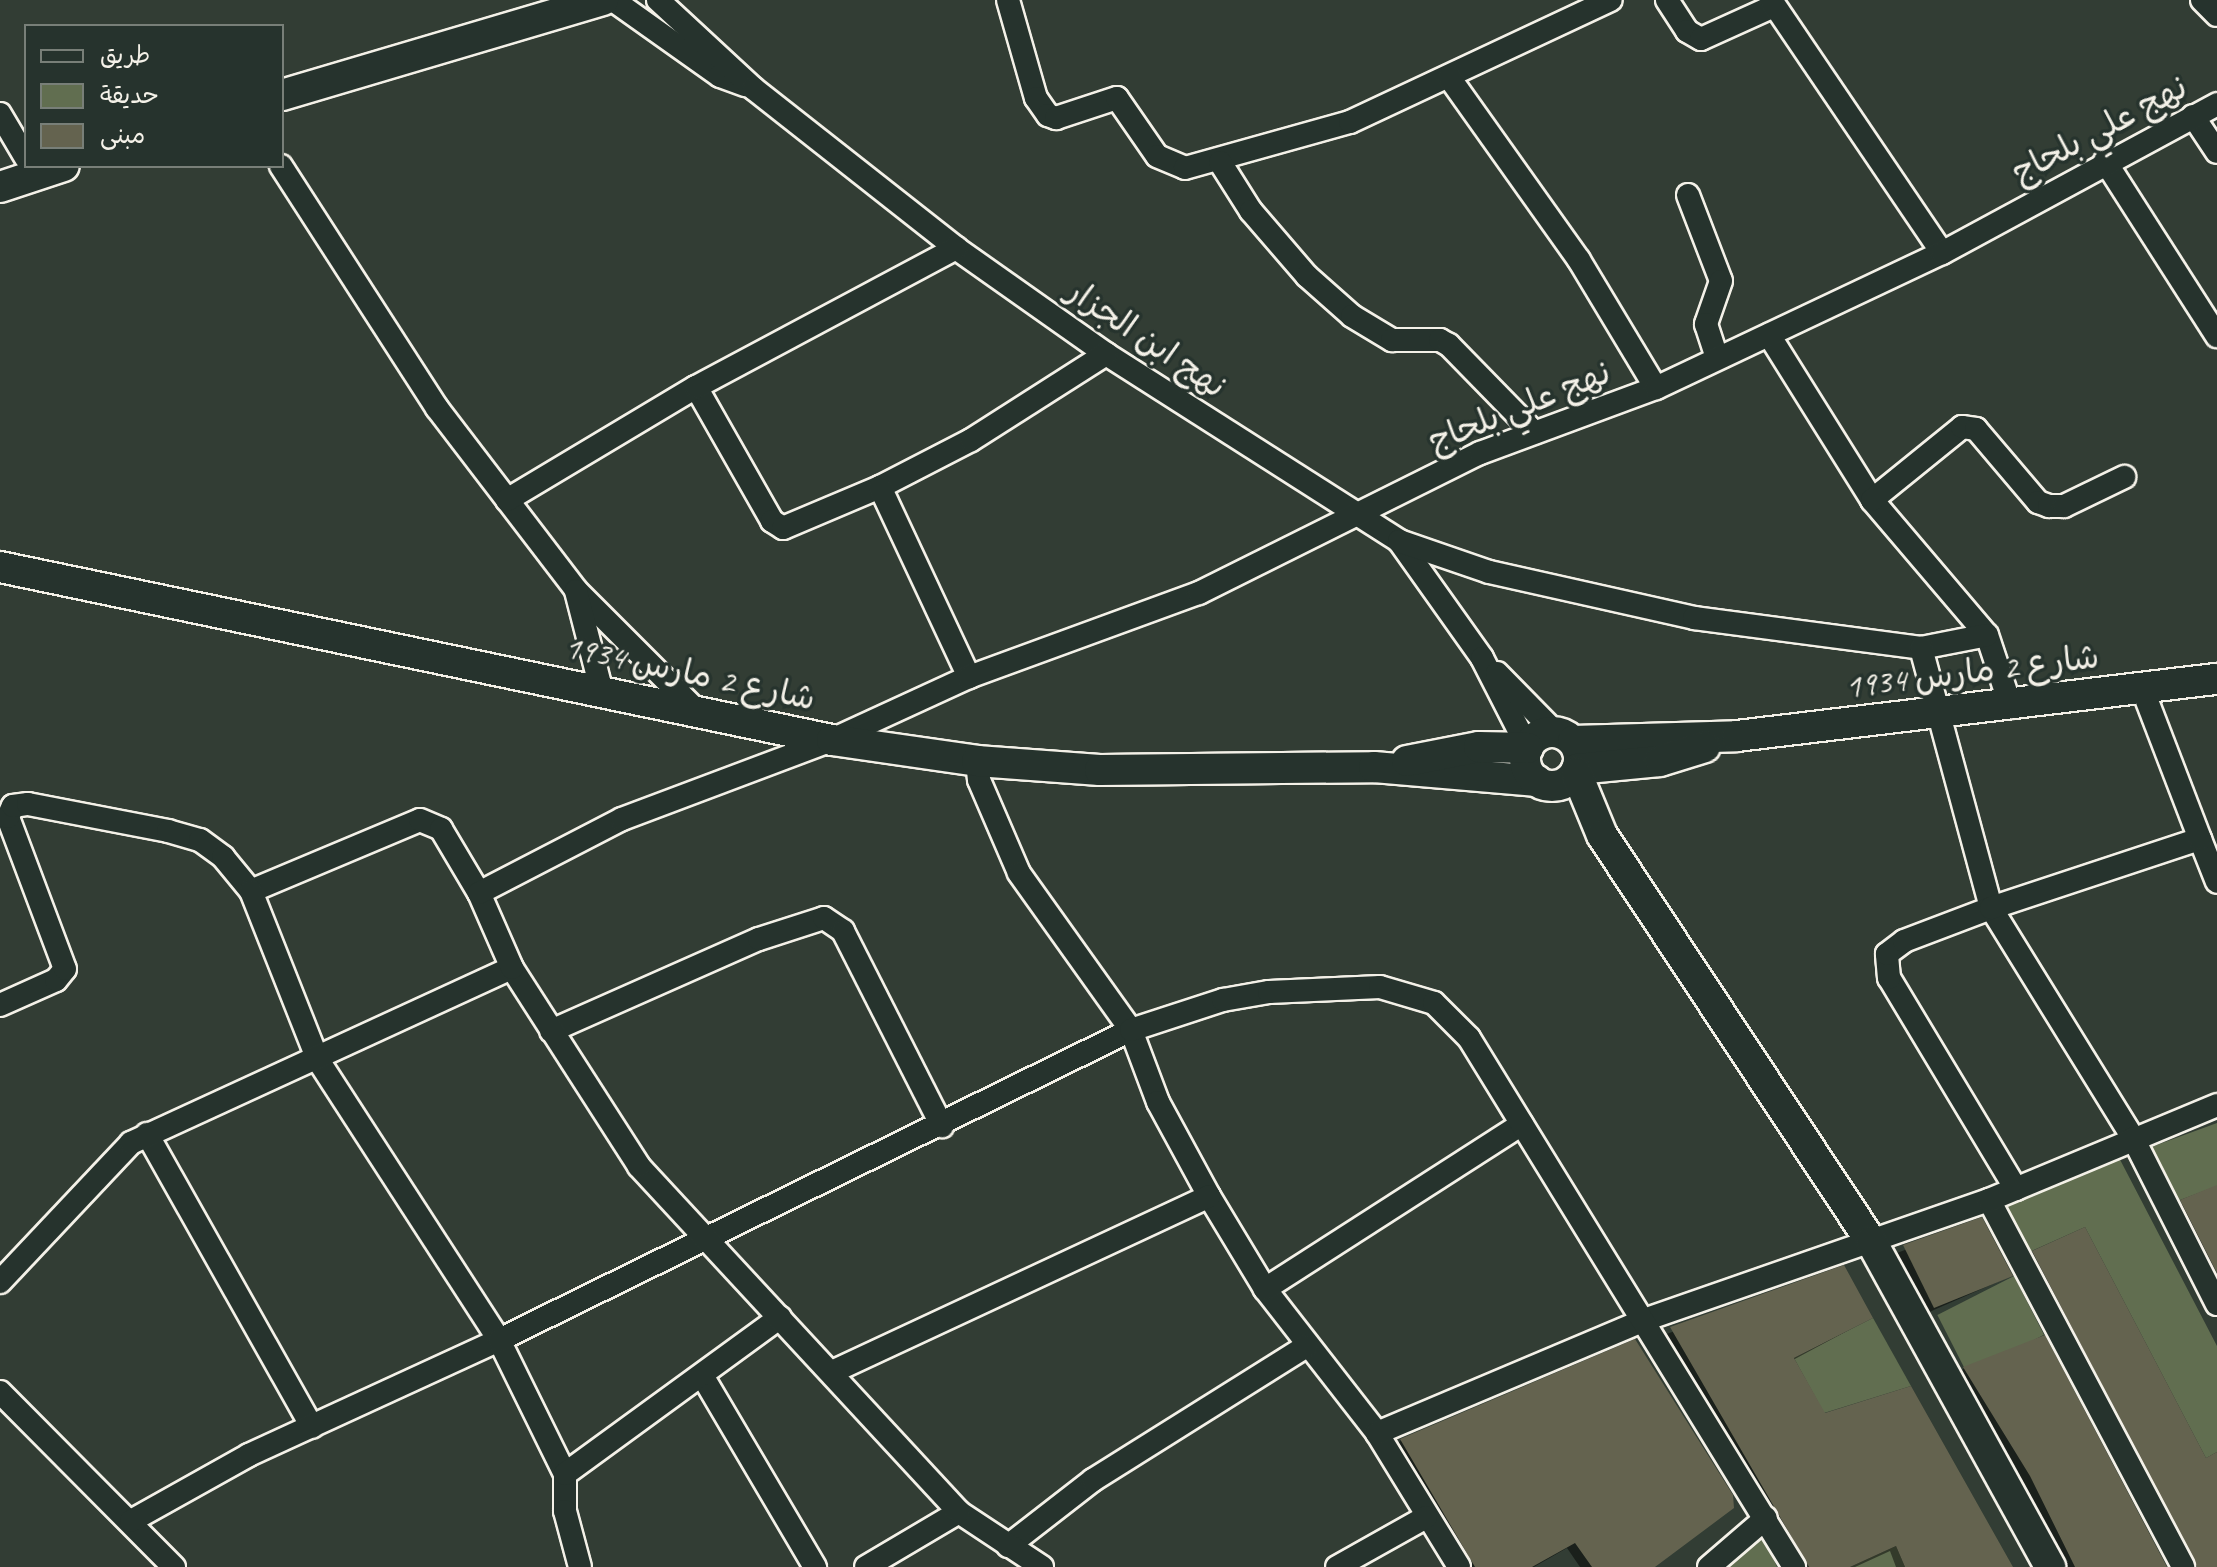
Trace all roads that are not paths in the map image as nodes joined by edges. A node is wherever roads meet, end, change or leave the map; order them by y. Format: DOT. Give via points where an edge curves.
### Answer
graph roads {
  1 [pos="603,0"];
  2 [pos="613,0"];
  3 [pos="658,0"];
  4 [pos="1008,0"];
  5 [pos="1611,0"];
  6 [pos="1667,0"];
  7 [pos="2202,0"];
  8 [pos="1772,3"];
  9 [pos="2217,15"];
  10 [pos="1449,77"];
  11 [pos="754,89"];
  12 [pos="284,94"];
  13 [pos="2217,104"];
  14 [pos="0,114"];
  15 [pos="2193,116"];
  16 [pos="24,146"];
  17 [pos="2217,152"];
  18 [pos="2105,161"];
  19 [pos="1220,162"];
  20 [pos="35,168"];
  21 [pos="282,168"];
  22 [pos="0,187"];
  23 [pos="1688,195"];
  24 [pos="956,248"];
  25 [pos="1942,253"];
  26 [pos="1769,335"];
  27 [pos="2217,336"];
  28 [pos="1106,354"];
  29 [pos="1717,358"];
  30 [pos="696,387"];
  31 [pos="1656,388"];
  32 [pos="1534,432"];
  33 [pos="2124,477"];
  34 [pos="880,487"];
  35 [pos="507,500"];
  36 [pos="1872,500"];
  37 [pos="1357,518"];
  38 [pos="1399,541"];
  39 [pos="0,567"];
  40 [pos="576,590"];
  41 [pos="1987,635"];
  42 [pos="1921,648"];
  43 [pos="1482,658"];
  44 [pos="969,677"];
  45 [pos="2217,679"];
  46 [pos="2142,688"];
  47 [pos="602,692"];
  48 [pos="2011,707"];
  49 [pos="700,714"];
  50 [pos="1939,715"];
  51 [pos="832,740"];
  52 [pos="1528,748"];
  53 [pos="1570,753"];
  54 [pos="977,761"];
  55 [pos="1374,767"];
  56 [pos="1543,784"];
  57 [pos="1602,835"];
  58 [pos="2200,839"];
  59 [pos="2217,882"];
  60 [pos="251,891"];
  61 [pos="479,893"];
  62 [pos="1991,908"];
  63 [pos="512,968"];
  64 [pos="0,1005"];
  65 [pos="1131,1030"];
  66 [pos="551,1031"];
  67 [pos="318,1060"];
  68 [pos="2217,1105"];
  69 [pos="1522,1124"];
  70 [pos="942,1126"];
  71 [pos="147,1134"];
  72 [pos="2133,1138"];
  73 [pos="2016,1189"];
  74 [pos="1209,1196"];
  75 [pos="1989,1200"];
  76 [pos="705,1240"];
  77 [pos="1871,1241"];
  78 [pos="0,1282"];
  79 [pos="1265,1289"];
  80 [pos="2217,1304"];
  81 [pos="780,1317"];
  82 [pos="1644,1320"];
  83 [pos="499,1340"];
  84 [pos="1307,1346"];
  85 [pos="832,1372"];
  86 [pos="703,1377"];
  87 [pos="0,1392"];
  88 [pos="312,1427"];
  89 [pos="1377,1433"];
  90 [pos="565,1474"];
  91 [pos="959,1512"];
  92 [pos="1426,1517"];
  93 [pos="1766,1518"];
  94 [pos="131,1521"];
  95 [pos="1008,1546"];
  96 [pos="174,1567"];
  97 [pos="580,1567"];
  98 [pos="815,1567"];
  99 [pos="866,1567"];
  100 [pos="1042,1567"];
  101 [pos="1337,1567"];
  102 [pos="1459,1567"];
  103 [pos="1709,1567"];
  104 [pos="1794,1567"];
  105 [pos="2050,1567"];
  106 [pos="2183,1567"];
  1 -- 12 [label="street"];
  2 -- 11 [label="street, نهج ابن الجزار" via="720,76"];
  3 -- 11 [label="street, نهج ابن الجزار"];
  4 -- 19 [label="street" via="1036,98 1048,115 1056,118 1117,98 1157,156 1170,165"];
  5 -- 10 [label="street"];
  6 -- 8 [label="street" via="1687,31 1701,39"];
  7 -- 9 [label="street"];
  8 -- 25 [label="street"];
  10 -- 19 [label="street" via="1350,122"];
  10 -- 31 [label="street" via="1579,260"];
  11 -- 24 [label="street, نهج ابن الجزار"];
  13 -- 15 [label="street, نهج علي بلحاج"];
  14 -- 16 [label="street"];
  15 -- 17 [label="street"];
  15 -- 18 [label="street, نهج علي بلحاج"];
  18 -- 25 [label="street, نهج علي بلحاج"];
  18 -- 27 [label="street"];
  19 -- 32 [label="street" via="1251,211 1307,276 1352,316 1392,340 1440,340 1449,345"];
  20 -- 22 [label="street"];
  21 -- 35 [label="street" via="428,395"];
  23 -- 29 [label="street" via="1721,281 1706,324"];
  24 -- 28 [label="street, نهج ابن الجزار"];
  24 -- 30 [label="street"];
  25 -- 26 [label="street, نهج علي بلحاج"];
  26 -- 29 [label="street, نهج علي بلحاج"];
  26 -- 36 [label="street"];
  28 -- 34 [label="street" via="1016,414"];
  28 -- 37 [label="street, نهج ابن الجزار"];
  29 -- 31 [label="street, نهج علي بلحاج"];
  30 -- 34 [label="street" via="777,526 792,526"];
  30 -- 35 [label="street"];
  31 -- 32 [label="street, نهج علي بلحاج"];
  32 -- 37 [label="street, نهج علي بلحاج" via="1480,453"];
  33 -- 36 [label="street" via="2064,506 2049,506 2038,502 1976,429 1962,427"];
  34 -- 44 [label="street"];
  35 -- 40 [label="street"];
  36 -- 41 [label="street"];
  37 -- 38 [label="street, نهج ابن الجزار"];
  37 -- 44 [label="street, نهج علي بلحاج" via="1199,593"];
  38 -- 42 [label="street" via="1489,572 1694,618"];
  38 -- 43 [label="street, نهج ابن الجزار"];
  39 -- 47 [label="street, شارع 2 مارس 1934"];
  40 -- 47 [label="street"];
  40 -- 49 [label="street"];
  41 -- 42 [label="street"];
  41 -- 48 [label="street"];
  42 -- 50 [label="street"];
  43 -- 52 [label="street"];
  43 -- 53 [label="street"];
  44 -- 51 [label="street, نهج علي بلحاج"];
  45 -- 46 [label="street, شارع 2 مارس 1934"];
  46 -- 48 [label="street, شارع 2 مارس 1934"];
  46 -- 58 [label="street"];
  47 -- 49 [label="street, شارع 2 مارس 1934"];
  48 -- 50 [label="street, شارع 2 مارس 1934"];
  49 -- 51 [label="street, شارع 2 مارس 1934"];
  50 -- 53 [label="street, شارع 2 مارس 1934"];
  50 -- 62 [label="street"];
  51 -- 54 [label="street, شارع 2 مارس 1934"];
  51 -- 61 [label="street, نهج علي بلحاج" via="622,819"];
  52 -- 53 [label="street" via="1539,736"];
  52 -- 55 [label="street, شارع 2 مارس 1934" via="1479,747"];
  52 -- 56 [label="street" via="1526,766"];
  53 -- 56 [label="street" via="1565,783"];
  53 -- 57 [label="street"];
  54 -- 55 [label="street, شارع 2 مارس 1934" via="1100,770"];
  54 -- 65 [label="street" via="979,780 1019,873"];
  55 -- 56 [label="street, شارع 2 مارس 1934"];
  56 -- 57 [label="street"];
  57 -- 77 [label="street"];
  58 -- 59 [label="street"];
  58 -- 62 [label="street"];
  60 -- 61 [label="street" via="420,820 441,829"];
  60 -- 64 [label="street" via="223,857 200,840 28,804 13,806 8,817 65,969 56,980"];
  60 -- 67 [label="street"];
  61 -- 63 [label="street"];
  62 -- 72 [label="street"];
  62 -- 73 [label="street" via="1892,947 1886,970"];
  63 -- 66 [label="street"];
  63 -- 67 [label="street"];
  65 -- 69 [label="street" via="1223,1000 1269,992 1380,987 1412,993 1452,1017"];
  65 -- 70 [label="street"];
  65 -- 74 [label="street" via="1158,1102"];
  66 -- 70 [label="street" via="759,939 824,918 837,924 849,942"];
  66 -- 76 [label="street" via="639,1166"];
  67 -- 71 [label="street"];
  67 -- 83 [label="street"];
  68 -- 72 [label="street"];
  69 -- 79 [label="street"];
  69 -- 82 [label="street"];
  70 -- 76 [label="street"];
  71 -- 78 [label="street" via="115,1156"];
  71 -- 88 [label="street"];
  72 -- 73 [label="street"];
  72 -- 80 [label="street"];
  73 -- 75 [label="street"];
  74 -- 79 [label="street"];
  74 -- 85 [label="street"];
  75 -- 77 [label="street"];
  75 -- 106 [label="street"];
  76 -- 81 [label="street"];
  76 -- 83 [label="street"];
  77 -- 82 [label="street"];
  77 -- 105 [label="street"];
  79 -- 84 [label="street"];
  81 -- 85 [label="street"];
  81 -- 86 [label="street"];
  82 -- 89 [label="street"];
  82 -- 93 [label="street"];
  83 -- 88 [label="street"];
  83 -- 90 [label="street"];
  84 -- 89 [label="street"];
  84 -- 95 [label="street" via="1093,1480"];
  85 -- 91 [label="street"];
  86 -- 90 [label="street"];
  86 -- 98 [label="street"];
  87 -- 94 [label="street"];
  88 -- 94 [label="street" via="249,1455"];
  89 -- 92 [label="street"];
  90 -- 97 [label="street" via="565,1511"];
  91 -- 95 [label="street"];
  91 -- 99 [label="street"];
  92 -- 101 [label="street"];
  92 -- 102 [label="street"];
  93 -- 103 [label="street"];
  93 -- 104 [label="street"];
  94 -- 96 [label="street"];
  95 -- 100 [label="street"];
}
